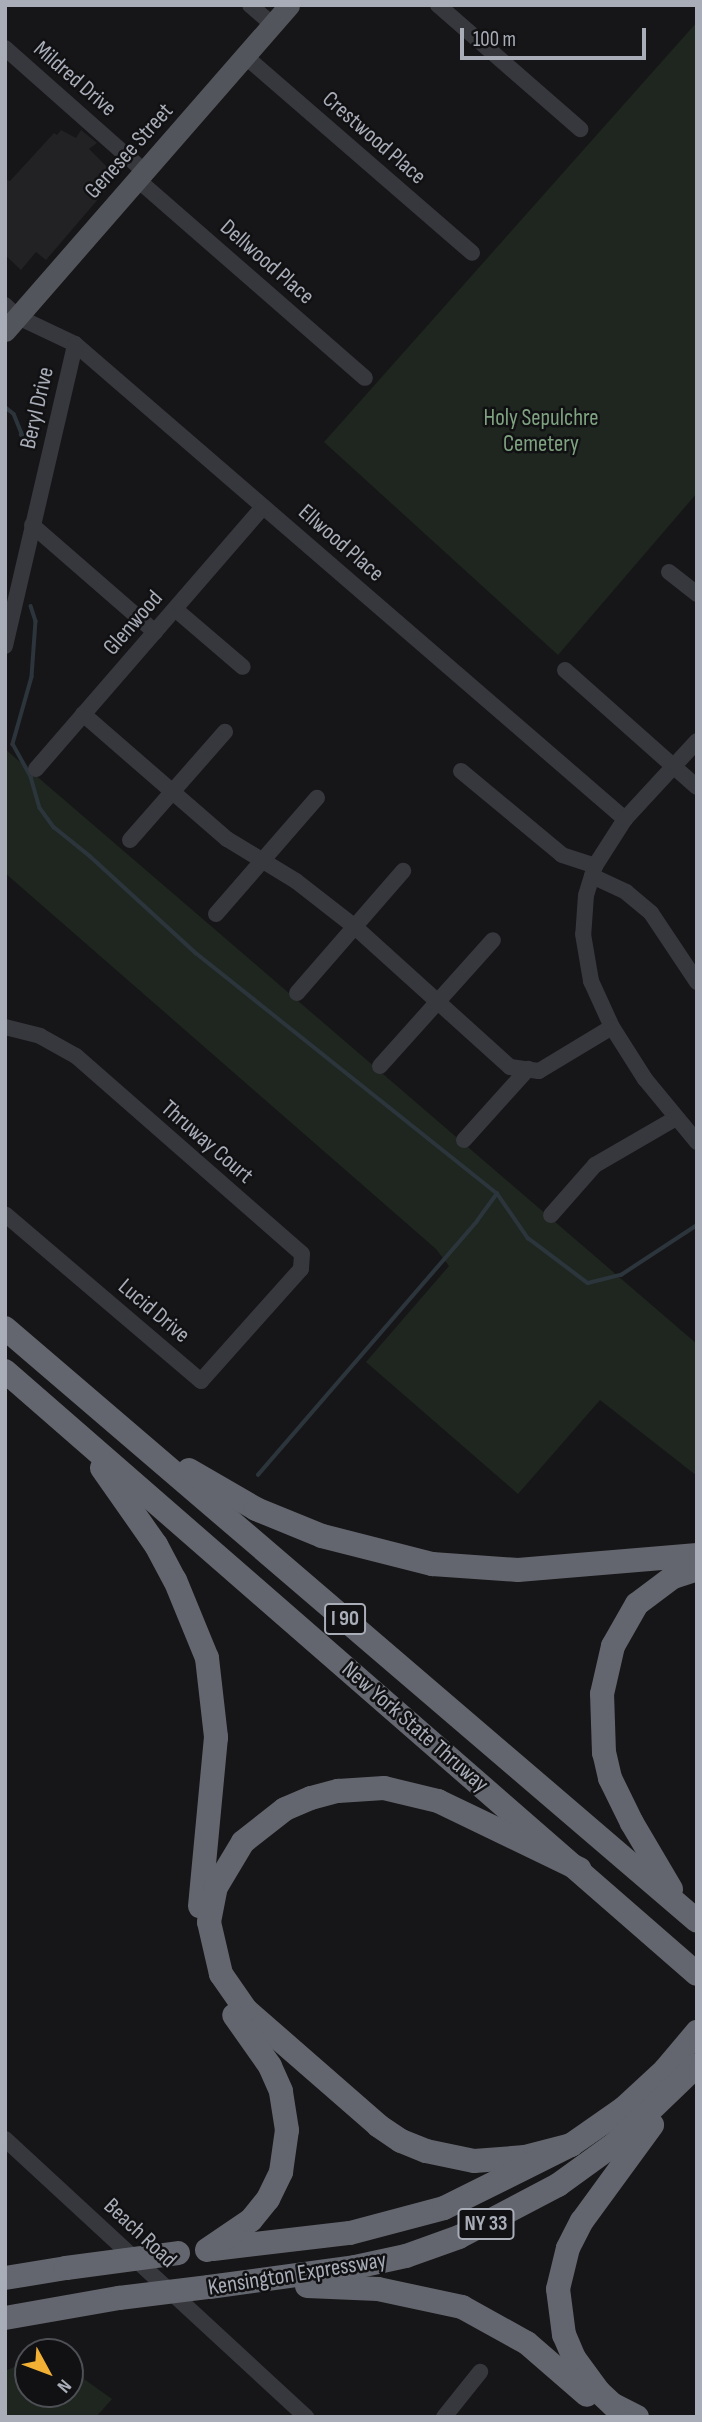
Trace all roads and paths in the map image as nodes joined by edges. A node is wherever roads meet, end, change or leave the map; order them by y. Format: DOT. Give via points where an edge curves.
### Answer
graph roads {
  1 [pos="250,5"];
  2 [pos="289,5"];
  3 [pos="438,5"];
  4 [pos="273,25"];
  5 [pos="5,48"];
  6 [pos="246,57"];
  7 [pos="580,129"];
  8 [pos="142,176"];
  9 [pos="472,253"];
  10 [pos="9,318"];
  11 [pos="75,344"];
  12 [pos="365,378"];
  13 [pos="263,507"];
  14 [pos="32,525"];
  15 [pos="669,572"];
  16 [pos="697,594"];
  17 [pos="175,609"];
  18 [pos="155,632"];
  19 [pos="5,646"];
  20 [pos="243,667"];
  21 [pos="565,670"];
  22 [pos="83,714"];
  23 [pos="225,732"];
  24 [pos="697,741"];
  25 [pos="673,766"];
  26 [pos="36,769"];
  27 [pos="461,771"];
  28 [pos="697,787"];
  29 [pos="172,792"];
  30 [pos="317,799"];
  31 [pos="625,819"];
  32 [pos="130,840"];
  33 [pos="263,860"];
  34 [pos="594,871"];
  35 [pos="402,872"];
  36 [pos="216,914"];
  37 [pos="355,927"];
  38 [pos="493,940"];
  39 [pos="697,982"];
  40 [pos="297,993"];
  41 [pos="439,1000"];
  42 [pos="5,1027"];
  43 [pos="612,1027"];
  44 [pos="380,1066"];
  45 [pos="528,1069"];
  46 [pos="676,1118"];
  47 [pos="464,1140"];
  48 [pos="697,1142"];
  49 [pos="5,1214"];
  50 [pos="551,1215"];
  51 [pos="253,1322"];
  52 [pos="5,1328"];
  53 [pos="5,1371"];
  54 [pos="78,1434"];
  55 [pos="132,1437"];
  56 [pos="697,1555"];
  57 [pos="697,1569"];
  58 [pos="579,1869"];
  59 [pos="691,1916"];
  60 [pos="697,1974"];
  61 [pos="697,2032"];
  62 [pos="697,2066"];
  63 [pos="5,2139"];
  64 [pos="571,2145"];
  65 [pos="206,2250"];
  66 [pos="5,2278"];
  67 [pos="220,2286"];
  68 [pos="5,2318"];
  69 [pos="480,2372"];
  70 [pos="306,2417"];
  71 [pos="444,2417"];
  72 [pos="614,2417"];
  73 [pos="637,2417"];
  1 -- 4 [label="street"];
  2 -- 4 [label="main road, Genesee Street"];
  3 -- 7 [label="street"];
  4 -- 6 [label="main road, Genesee Street"];
  5 -- 8 [label="street, Mildred Drive"];
  6 -- 8 [label="main road, Genesee Street"];
  6 -- 9 [label="street, Crestwood Place"];
  8 -- 10 [label="main road, Genesee Street"];
  8 -- 12 [label="street, Dellwood Place"];
  10 -- 11 [label="street, Ellwood Place"];
  11 -- 13 [label="street, Ellwood Place"];
  11 -- 14 [label="street, Beryl Drive"];
  13 -- 17 [label="street, Glenwood"];
  13 -- 31 [label="street, Ellwood Place"];
  14 -- 18 [label="street"];
  14 -- 19 [label="street, Beryl Drive"];
  15 -- 16 [label="street"];
  17 -- 18 [label="street, Glenwood"];
  17 -- 20 [label="street"];
  18 -- 22 [label="street, Glenwood"];
  21 -- 25 [label="street"];
  22 -- 26 [label="street, Glenwood"];
  22 -- 29 [label="street"];
  23 -- 29 [label="street"];
  24 -- 25 [label="street"];
  25 -- 28 [label="street"];
  25 -- 31 [label="street"];
  27 -- 34 [label="street" via="562,855"];
  29 -- 32 [label="street"];
  29 -- 33 [label="street" via="227,839"];
  30 -- 33 [label="street"];
  31 -- 34 [label="street"];
  33 -- 36 [label="street"];
  33 -- 37 [label="street"];
  34 -- 39 [label="street" via="651,913"];
  34 -- 43 [label="street" via="583,914 585,956"];
  35 -- 37 [label="street"];
  37 -- 40 [label="street"];
  37 -- 41 [label="street"];
  38 -- 41 [label="street"];
  41 -- 44 [label="street"];
  41 -- 45 [label="street" via="510,1067"];
  42 -- 51 [label="street, Thruway Court" via="40,1036 76,1056 302,1254 301,1269"];
  43 -- 45 [label="street" via="539,1070"];
  43 -- 46 [label="street"];
  45 -- 47 [label="street"];
  46 -- 48 [label="street"];
  46 -- 50 [label="street" via="595,1165"];
  49 -- 51 [label="street, Lucid Drive" via="201,1381"];
  52 -- 55 [label="highway, New York State Thruway / I 90"];
  53 -- 54 [label="highway, New York State Thruway / I 90"];
  54 -- 58 [label="highway, New York State Thruway / I 90"];
  54 -- 65 [label="highway" via="156,1545 206,1658 216,1737 201,1940 213,1982 270,2066 286,2111 281,2172 268,2199 251,2220"];
  55 -- 56 [label="highway" via="256,1509 322,1536 401,1558 518,1570"];
  55 -- 59 [label="highway, New York State Thruway / I 90"];
  57 -- 59 [label="highway" via="657,1588 637,1604 622,1626 606,1669 601,1722 610,1778 632,1823"];
  58 -- 60 [label="highway, New York State Thruway / I 90"];
  58 -- 64 [label="highway" via="438,1801 384,1788 338,1791 285,1809 243,1842 216,1886 209,1922 221,1974 246,2010 401,2141 474,2161 525,2157"];
  61 -- 64 [label="highway, Kensington Expressway / NY 33" via="632,2101"];
  62 -- 67 [label="highway, Kensington Expressway / NY 33" via="606,2150 558,2185 459,2237 406,2256 355,2267"];
  62 -- 73 [label="highway" via="582,2221 568,2248 558,2288 564,2335 574,2358 599,2392"];
  63 -- 70 [label="street, Beach Road"];
  64 -- 65 [label="highway, Kensington Expressway / NY 33" via="444,2208 394,2224"];
  65 -- 66 [label="highway, Kensington Expressway / NY 33, bridge"];
  67 -- 68 [label="highway, Kensington Expressway / NY 33, bridge"];
  67 -- 72 [label="highway" via="378,2289 462,2306 527,2343"];
  69 -- 71 [label="street"];
}
